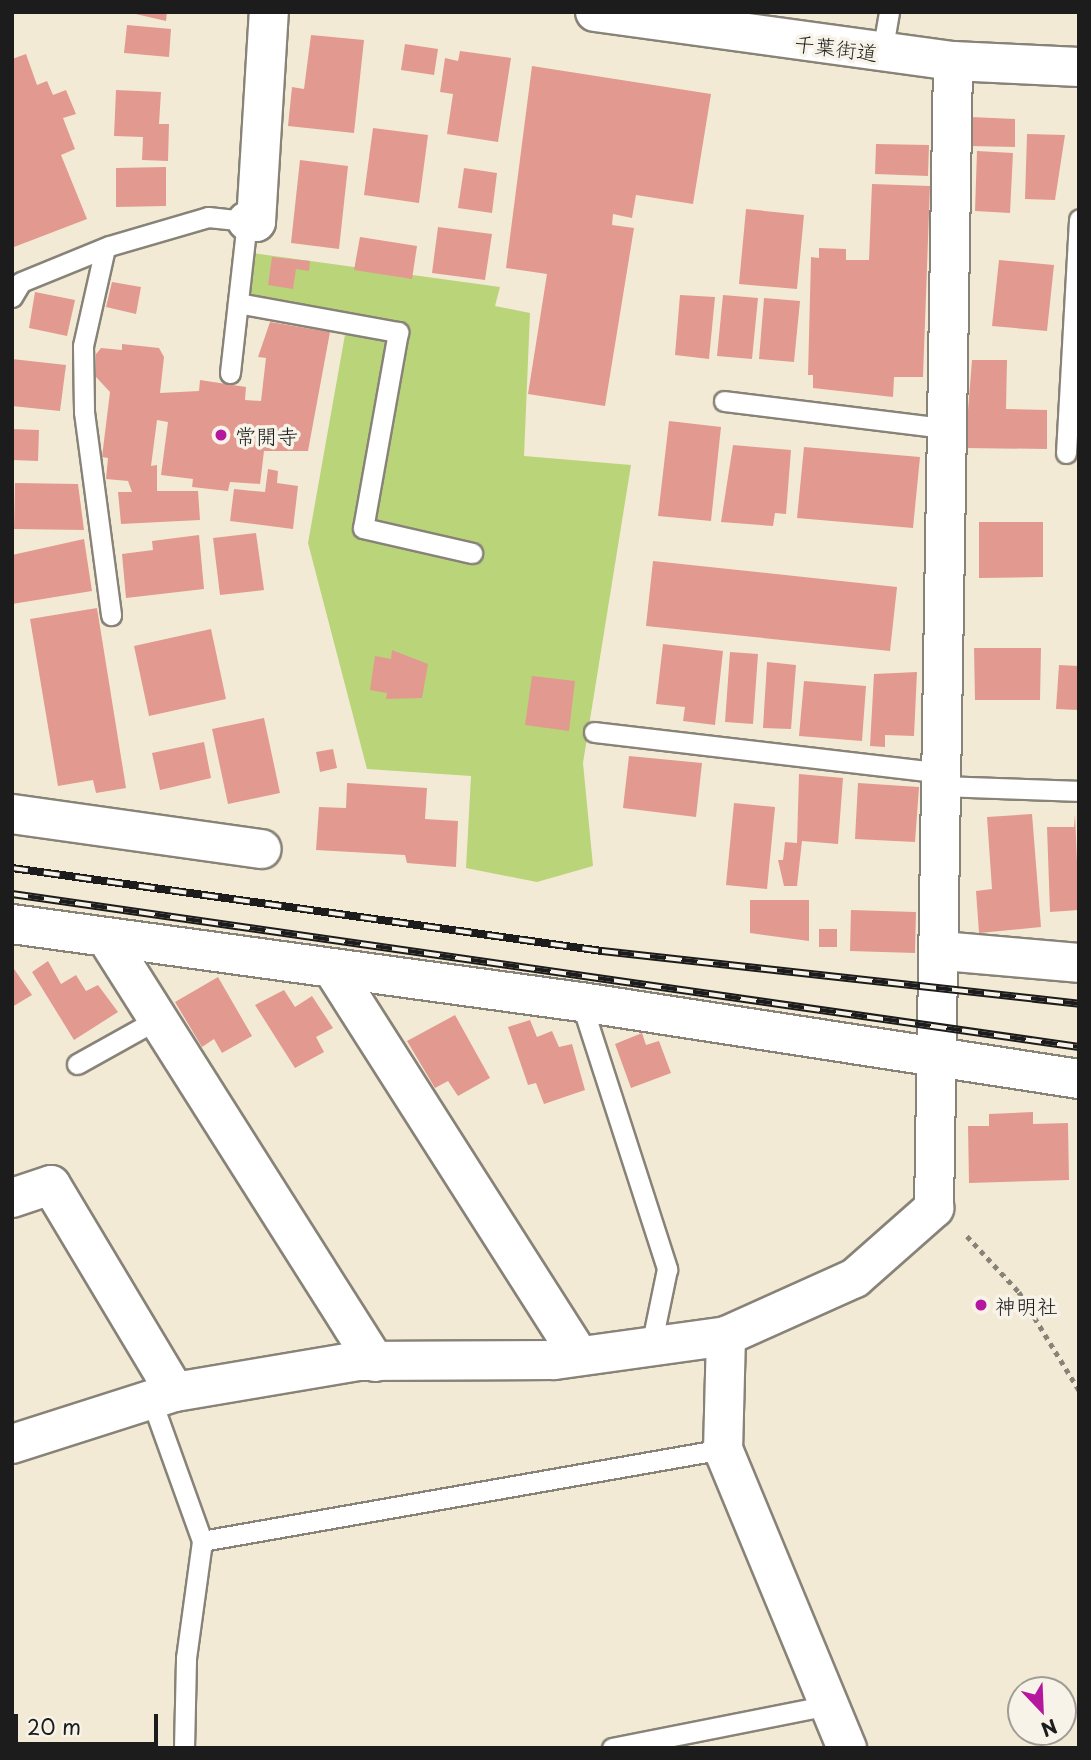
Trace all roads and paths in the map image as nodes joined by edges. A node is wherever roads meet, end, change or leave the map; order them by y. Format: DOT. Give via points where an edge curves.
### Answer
graph roads {
  1 [pos="269,12"];
  2 [pos="595,12"];
  3 [pos="889,12"];
  4 [pos="665,18"];
  5 [pos="882,52"];
  6 [pos="953,61"];
  7 [pos="1079,67"];
  8 [pos="1079,219"];
  9 [pos="247,221"];
  10 [pos="105,248"];
  11 [pos="12,297"];
  12 [pos="238,303"];
  13 [pos="230,373"];
  14 [pos="724,401"];
  15 [pos="945,428"];
  16 [pos="1066,453"];
  17 [pos="472,552"];
  18 [pos="111,615"];
  19 [pos="594,732"];
  20 [pos="943,780"];
  21 [pos="1079,790"];
  22 [pos="12,814"];
  23 [pos="262,849"];
  24 [pos="12,924"];
  25 [pos="106,937"];
  26 [pos="943,951"];
  27 [pos="1079,963"];
  28 [pos="332,968"];
  29 [pos="581,1002"];
  30 [pos="158,1019"];
  31 [pos="940,1056"];
  32 [pos="77,1064"];
  33 [pos="1079,1079"];
  34 [pos="12,1198"];
  35 [pos="934,1208"];
  36 [pos="726,1336"];
  37 [pos="651,1346"];
  38 [pos="579,1356"];
  39 [pos="375,1362"];
  40 [pos="1079,1390"];
  41 [pos="163,1396"];
  42 [pos="12,1444"];
  43 [pos="723,1448"];
  44 [pos="202,1541"];
  45 [pos="830,1705"];
  46 [pos="184,1748"];
  47 [pos="612,1748"];
  48 [pos="847,1748"];
  1 -- 9 [label="main road" via="256,222"];
  2 -- 4 [label="main road, 千葉街道"];
  3 -- 5 [label="lane"];
  4 -- 5 [label="main road, 千葉街道"];
  5 -- 6 [label="main road, 千葉街道"];
  6 -- 7 [label="main road, 千葉街道"];
  6 -- 15 [label="main road"];
  8 -- 16 [label="lane"];
  9 -- 10 [label="lane" via="208,217"];
  9 -- 12 [label="lane"];
  10 -- 11 [label="lane" via="21,282"];
  10 -- 18 [label="lane" via="83,346 84,412"];
  12 -- 13 [label="lane"];
  12 -- 17 [label="lane" via="398,332 363,528"];
  14 -- 15 [label="lane"];
  15 -- 20 [label="main road"];
  19 -- 20 [label="lane"];
  20 -- 21 [label="lane"];
  20 -- 26 [label="main road"];
  22 -- 23 [label="main road"];
  24 -- 25 [label="main road"];
  25 -- 28 [label="main road"];
  25 -- 30 [label="main road"];
  26 -- 27 [label="main road"];
  26 -- 31 [label="main road"];
  28 -- 29 [label="main road"];
  28 -- 38 [label="main road"];
  29 -- 31 [label="main road"];
  29 -- 37 [label="lane" via="667,1269"];
  30 -- 32 [label="lane"];
  30 -- 39 [label="main road"];
  31 -- 33 [label="main road"];
  31 -- 35 [label="main road"];
  34 -- 41 [label="main road" via="51,1185"];
  35 -- 36 [label="main road" via="855,1278"];
  35 -- 40 [label="path" via="1019,1292"];
  36 -- 37 [label="main road"];
  36 -- 43 [label="main road"];
  37 -- 38 [label="main road"];
  38 -- 39 [label="main road"];
  39 -- 41 [label="main road"];
  41 -- 42 [label="main road"];
  41 -- 44 [label="lane"];
  43 -- 44 [label="lane"];
  43 -- 45 [label="main road"];
  44 -- 46 [label="lane" via="186,1658"];
  45 -- 47 [label="lane"];
  45 -- 48 [label="main road"];
}
